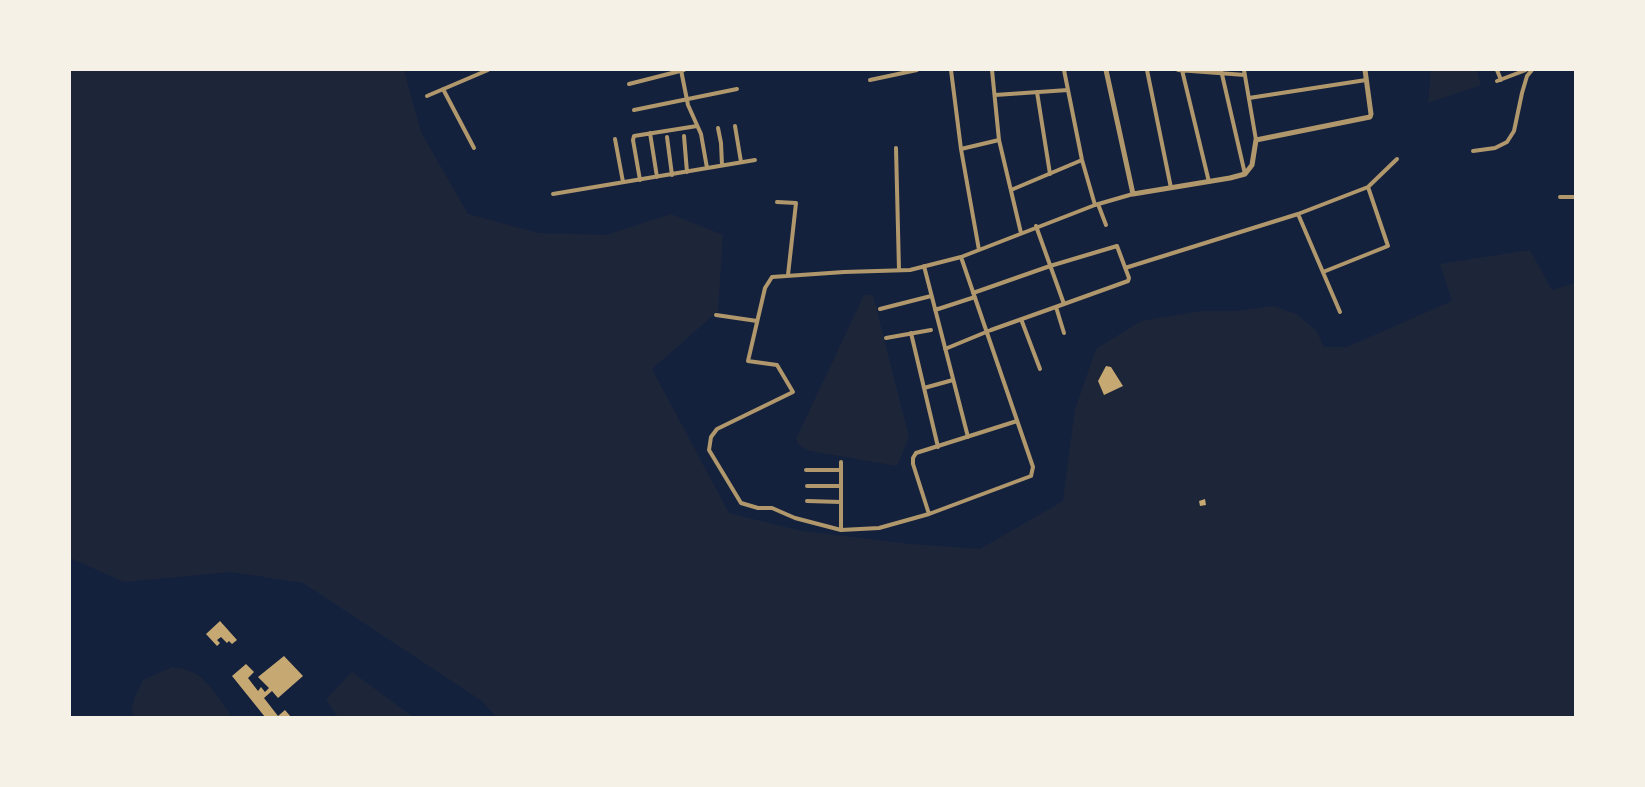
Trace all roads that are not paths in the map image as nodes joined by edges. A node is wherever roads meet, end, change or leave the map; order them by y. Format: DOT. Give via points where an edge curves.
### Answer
graph roads {
  1 [pos="488,70"];
  2 [pos="682,70"];
  3 [pos="917,70"];
  4 [pos="951,70"];
  5 [pos="992,70"];
  6 [pos="1064,70"];
  7 [pos="1106,70"];
  8 [pos="1147,70"];
  9 [pos="1178,70"];
  10 [pos="1182,70"];
  11 [pos="1365,70"];
  12 [pos="1497,70"];
  13 [pos="1526,70"];
  14 [pos="1532,70"];
  15 [pos="1222,71"];
  16 [pos="1244,73"];
  17 [pos="870,80"];
  18 [pos="1366,80"];
  19 [pos="629,84"];
  20 [pos="444,89"];
  21 [pos="737,89"];
  22 [pos="1068,90"];
  23 [pos="1037,92"];
  24 [pos="995,95"];
  25 [pos="427,96"];
  26 [pos="1249,98"];
  27 [pos="687,99"];
  28 [pos="634,110"];
  29 [pos="698,126"];
  30 [pos="735,126"];
  31 [pos="718,128"];
  32 [pos="650,133"];
  33 [pos="684,136"];
  34 [pos="667,137"];
  35 [pos="615,140"];
  36 [pos="999,140"];
  37 [pos="1256,140"];
  38 [pos="474,148"];
  39 [pos="896,148"];
  40 [pos="961,149"];
  41 [pos="1473,151"];
  42 [pos="1397,159"];
  43 [pos="755,160"];
  44 [pos="1082,160"];
  45 [pos="741,162"];
  46 [pos="722,165"];
  47 [pos="707,168"];
  48 [pos="687,172"];
  49 [pos="672,174"];
  50 [pos="1050,174"];
  51 [pos="1245,174"];
  52 [pos="657,177"];
  53 [pos="640,180"];
  54 [pos="623,182"];
  55 [pos="1209,182"];
  56 [pos="1368,187"];
  57 [pos="1172,188"];
  58 [pos="1011,190"];
  59 [pos="553,194"];
  60 [pos="1133,194"];
  61 [pos="1560,197"];
  62 [pos="1575,197"];
  63 [pos="777,202"];
  64 [pos="1096,205"];
  65 [pos="1298,214"];
  66 [pos="1106,224"];
  67 [pos="1036,226"];
  68 [pos="1021,233"];
  69 [pos="979,250"];
  70 [pos="961,257"];
  71 [pos="924,266"];
  72 [pos="1050,266"];
  73 [pos="1126,268"];
  74 [pos="899,270"];
  75 [pos="1324,272"];
  76 [pos="788,275"];
  77 [pos="974,295"];
  78 [pos="931,296"];
  79 [pos="1064,304"];
  80 [pos="1056,307"];
  81 [pos="880,309"];
  82 [pos="935,310"];
  83 [pos="1340,312"];
  84 [pos="716,315"];
  85 [pos="1021,319"];
  86 [pos="758,321"];
  87 [pos="931,330"];
  88 [pos="986,332"];
  89 [pos="1064,333"];
  90 [pos="911,334"];
  91 [pos="886,338"];
  92 [pos="945,349"];
  93 [pos="1040,369"];
  94 [pos="953,380"];
  95 [pos="924,388"];
  96 [pos="1017,421"];
  97 [pos="968,437"];
  98 [pos="938,447"];
  99 [pos="841,462"];
  100 [pos="806,470"];
  101 [pos="841,470"];
  102 [pos="806,486"];
  103 [pos="841,486"];
  104 [pos="807,501"];
  105 [pos="841,502"];
  106 [pos="929,514"];
  107 [pos="841,530"];
  1 -- 20 [label="street"];
  2 -- 19 [label="street"];
  2 -- 27 [label="street"];
  3 -- 17 [label="street"];
  4 -- 40 [label="street"];
  5 -- 24 [label="street"];
  6 -- 22 [label="street"];
  7 -- 60 [label="street"];
  8 -- 57 [label="street"];
  9 -- 10 [label="street"];
  10 -- 15 [label="street"];
  10 -- 55 [label="street"];
  11 -- 18 [label="street"];
  12 -- 13 [label="street" via="1499,80"];
  14 -- 41 [label="street" via="1527,76 1514,131 1507,142 1495,148"];
  15 -- 16 [label="street"];
  15 -- 51 [label="street"];
  16 -- 26 [label="street"];
  18 -- 26 [label="street"];
  18 -- 37 [label="street" via="1370,117"];
  20 -- 25 [label="street"];
  20 -- 38 [label="street"];
  21 -- 27 [label="street"];
  22 -- 23 [label="street"];
  22 -- 44 [label="street"];
  23 -- 24 [label="street"];
  23 -- 50 [label="street"];
  24 -- 36 [label="street"];
  26 -- 37 [label="street"];
  27 -- 28 [label="street"];
  27 -- 29 [label="street"];
  29 -- 32 [label="street"];
  29 -- 47 [label="street"];
  30 -- 45 [label="street"];
  31 -- 46 [label="street"];
  32 -- 52 [label="street"];
  32 -- 53 [label="street" via="634,137"];
  33 -- 48 [label="street"];
  34 -- 49 [label="street"];
  35 -- 54 [label="street"];
  36 -- 40 [label="street"];
  36 -- 58 [label="street"];
  37 -- 51 [label="street" via="1252,165"];
  39 -- 74 [label="street"];
  40 -- 69 [label="street"];
  42 -- 56 [label="street"];
  43 -- 45 [label="street"];
  44 -- 50 [label="street"];
  44 -- 64 [label="street"];
  45 -- 46 [label="street"];
  46 -- 47 [label="street"];
  47 -- 48 [label="street"];
  48 -- 49 [label="street"];
  49 -- 52 [label="street"];
  50 -- 58 [label="street"];
  51 -- 55 [label="street"];
  52 -- 53 [label="street"];
  53 -- 54 [label="street"];
  54 -- 59 [label="street"];
  55 -- 57 [label="street"];
  56 -- 65 [label="street"];
  56 -- 75 [label="street" via="1388,246"];
  57 -- 60 [label="street"];
  58 -- 68 [label="street"];
  60 -- 64 [label="street"];
  61 -- 62 [label="street"];
  63 -- 76 [label="street" via="796,203"];
  64 -- 66 [label="street"];
  64 -- 67 [label="street"];
  65 -- 73 [label="street"];
  65 -- 75 [label="street"];
  67 -- 68 [label="street"];
  67 -- 72 [label="street"];
  68 -- 69 [label="street"];
  69 -- 70 [label="street"];
  70 -- 71 [label="street"];
  70 -- 77 [label="street"];
  71 -- 74 [label="street"];
  71 -- 78 [label="street"];
  72 -- 73 [label="street" via="1117,246"];
  72 -- 77 [label="street"];
  72 -- 79 [label="street"];
  73 -- 79 [label="street" via="1128,281"];
  74 -- 76 [label="street"];
  75 -- 83 [label="street"];
  76 -- 86 [label="street" via="769,280"];
  77 -- 82 [label="street"];
  77 -- 88 [label="street"];
  78 -- 81 [label="street"];
  78 -- 82 [label="street"];
  79 -- 80 [label="street"];
  80 -- 85 [label="street"];
  80 -- 89 [label="street"];
  82 -- 92 [label="street"];
  84 -- 86 [label="street"];
  85 -- 88 [label="street"];
  85 -- 93 [label="street"];
  86 -- 107 [label="street" via="748,361 778,364 793,392 717,429 711,437 709,450 741,503 772,508 795,518"];
  87 -- 90 [label="street"];
  88 -- 92 [label="street"];
  88 -- 96 [label="street"];
  90 -- 91 [label="street"];
  90 -- 95 [label="street"];
  92 -- 94 [label="street"];
  94 -- 95 [label="street"];
  94 -- 97 [label="street"];
  95 -- 98 [label="street"];
  96 -- 97 [label="street"];
  96 -- 106 [label="street" via="1033,467 1031,476"];
  97 -- 98 [label="street"];
  98 -- 106 [label="street" via="921,450 913,458"];
  99 -- 101 [label="street"];
  100 -- 101 [label="street"];
  101 -- 103 [label="street"];
  102 -- 103 [label="street"];
  103 -- 105 [label="street"];
  104 -- 105 [label="street"];
  105 -- 107 [label="street"];
  106 -- 107 [label="street" via="879,528"];
}
